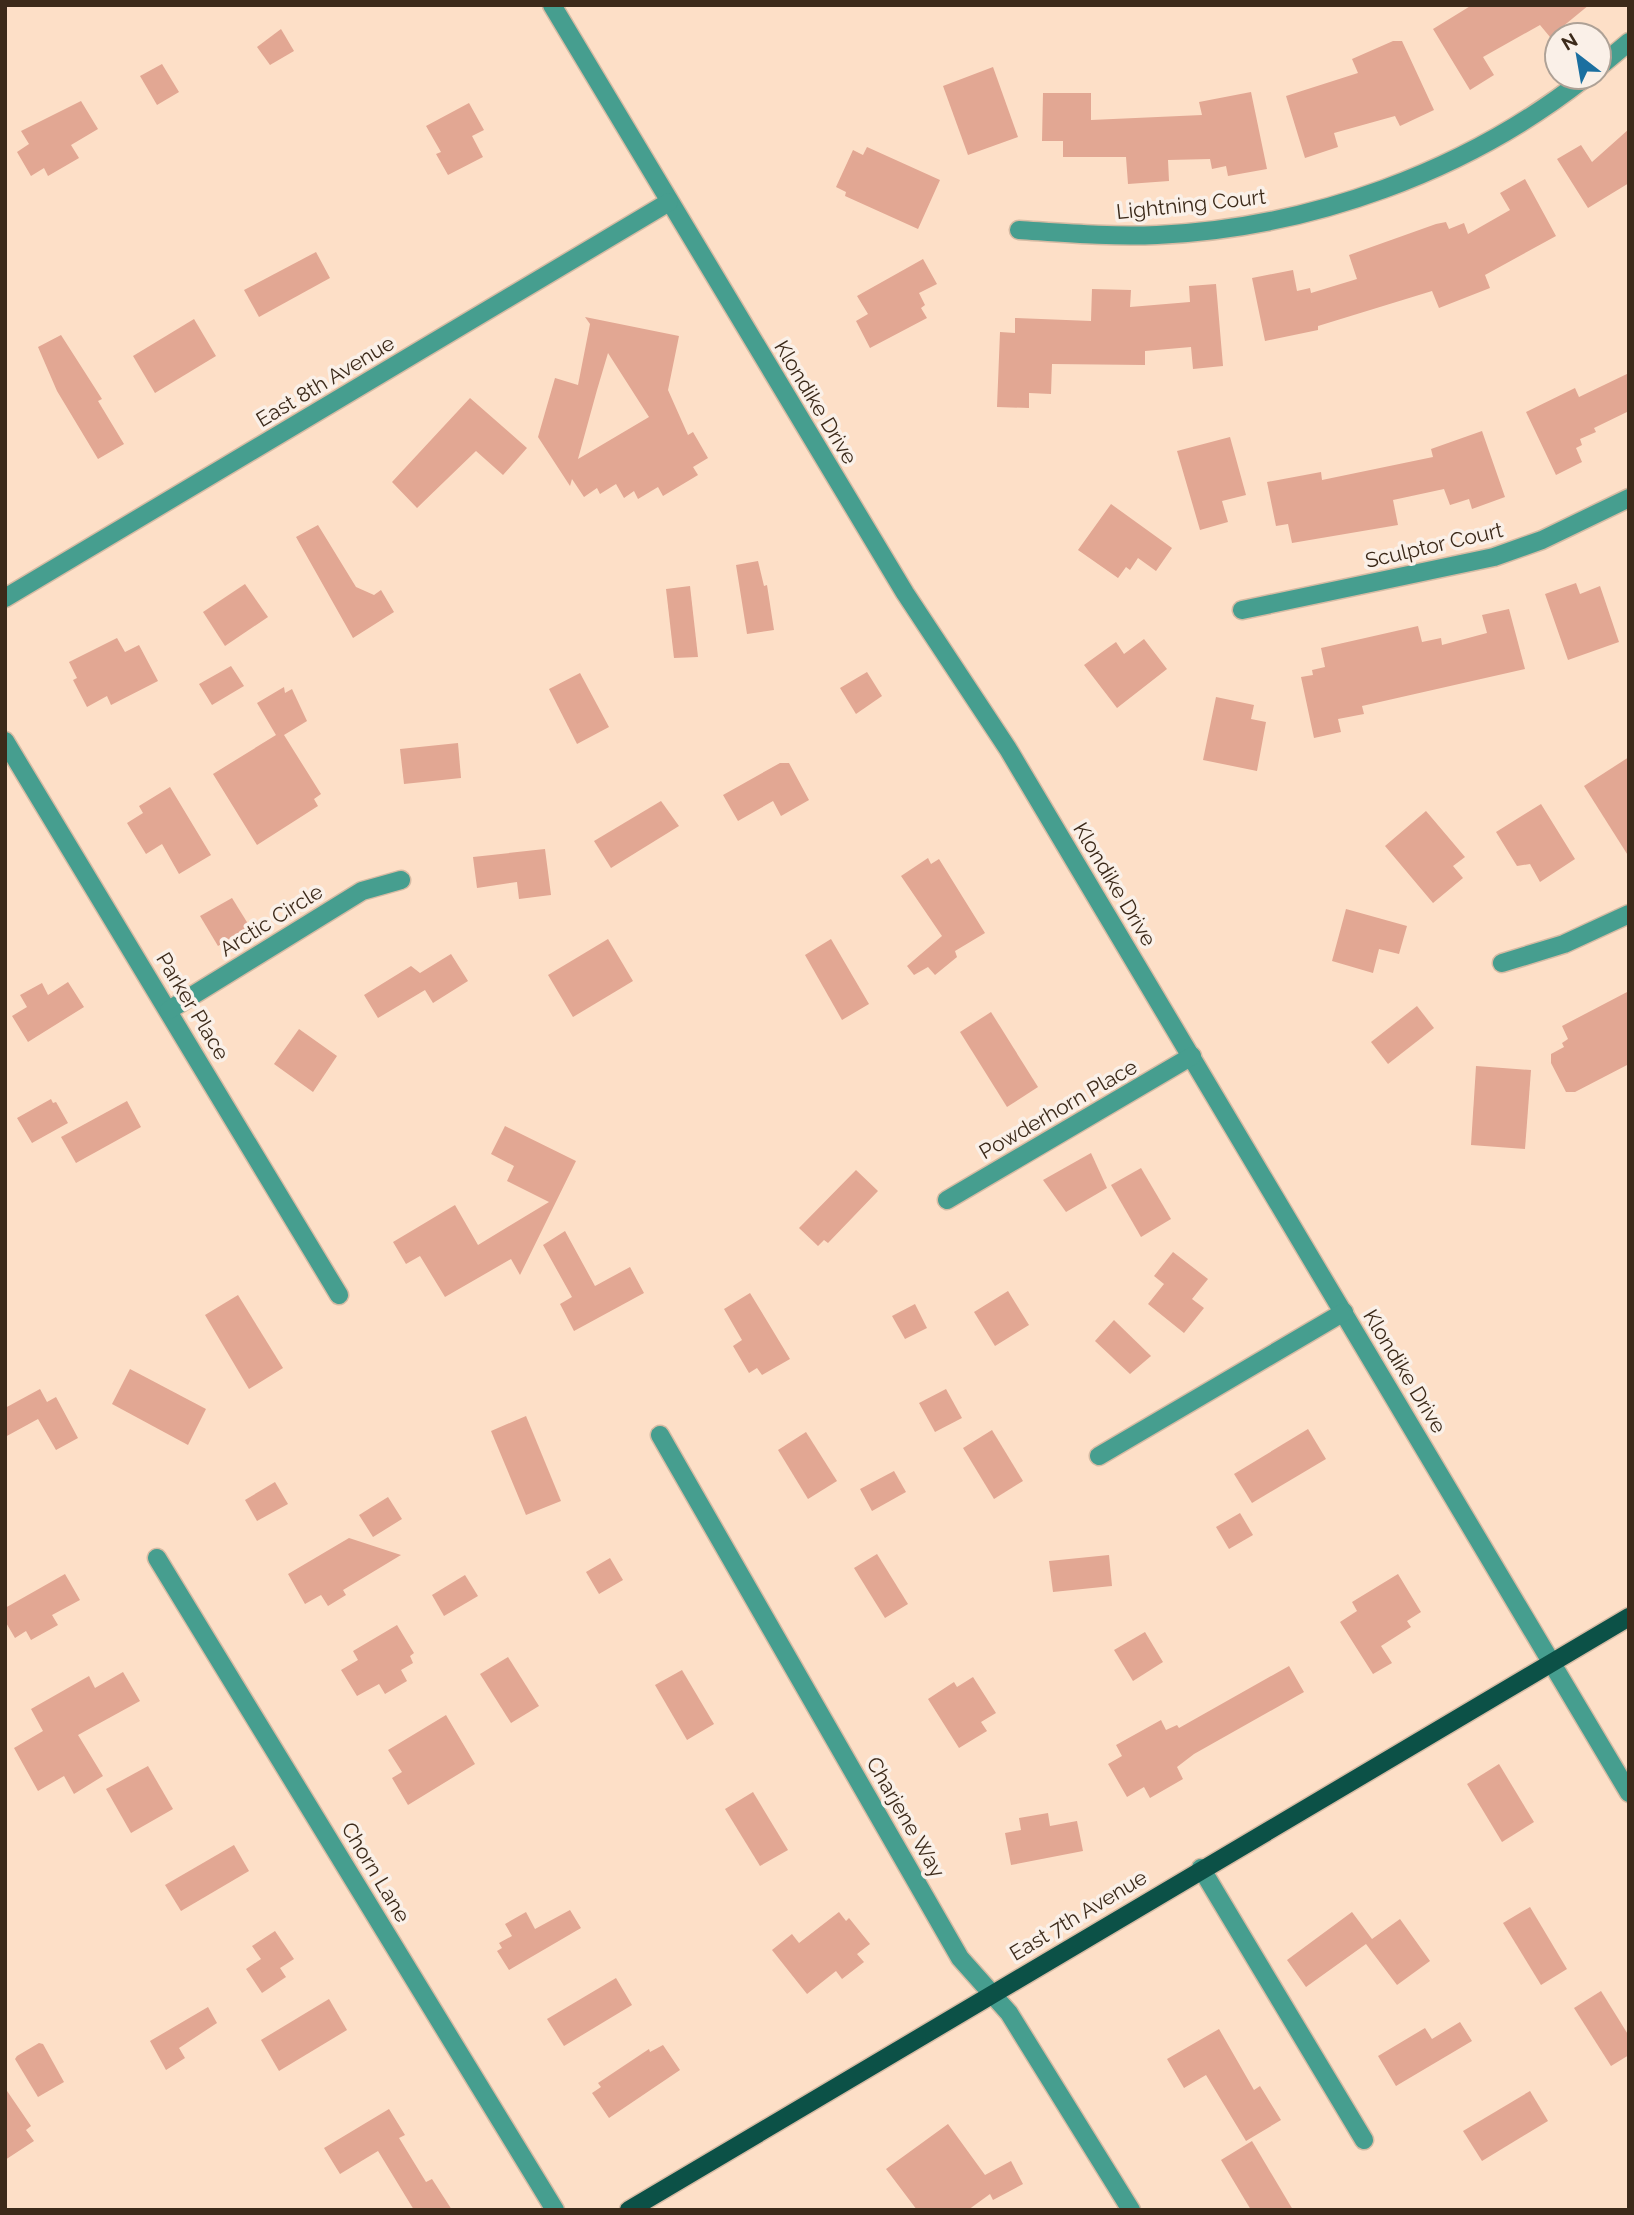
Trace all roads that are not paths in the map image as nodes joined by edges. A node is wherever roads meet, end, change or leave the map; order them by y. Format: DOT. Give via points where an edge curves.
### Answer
graph roads {
  1 [pos="552,5"];
  2 [pos="1629,42"];
  3 [pos="1613,55"];
  4 [pos="1565,91"];
  5 [pos="669,202"];
  6 [pos="1018,230"];
  7 [pos="1629,498"];
  8 [pos="5,598"];
  9 [pos="1242,610"];
  10 [pos="5,741"];
  11 [pos="401,880"];
  12 [pos="1629,914"];
  13 [pos="1502,963"];
  14 [pos="169,1010"];
  15 [pos="1192,1056"];
  16 [pos="947,1200"];
  17 [pos="339,1296"];
  18 [pos="1344,1312"];
  19 [pos="660,1435"];
  20 [pos="1099,1456"];
  21 [pos="157,1558"];
  22 [pos="1629,1617"];
  23 [pos="1552,1662"];
  24 [pos="1629,1793"];
  25 [pos="1200,1868"];
  26 [pos="992,1993"];
  27 [pos="1364,2140"];
  28 [pos="555,2210"];
  29 [pos="629,2210"];
  30 [pos="1131,2210"];
  1 -- 5 [label="street, Klondike Drive"];
  2 -- 3 [label="street"];
  4 -- 6 [label="street, Lightning Court" via="1503,133 1436,167 1306,213 1237,227 1158,235"];
  5 -- 8 [label="street, East 8th Avenue"];
  5 -- 15 [label="street, Klondike Drive"];
  7 -- 9 [label="street, Sculptor Court" via="1542,540 1494,557"];
  10 -- 14 [label="street, Parker Place"];
  11 -- 14 [label="street, Arctic Circle" via="362,891"];
  12 -- 13 [label="street" via="1564,944"];
  14 -- 17 [label="street, Parker Place"];
  15 -- 16 [label="street, Powderhorn Place"];
  15 -- 18 [label="street, Klondike Drive"];
  18 -- 20 [label="street"];
  18 -- 23 [label="street, Klondike Drive"];
  19 -- 26 [label="street, Charjene Way" via="960,1958"];
  21 -- 28 [label="street, Chorn Lane"];
  22 -- 23 [label="main road, East 7th Avenue"];
  23 -- 24 [label="street, Klondike Drive"];
  23 -- 25 [label="main road, East 7th Avenue"];
  25 -- 26 [label="main road, East 7th Avenue"];
  25 -- 27 [label="street"];
  26 -- 29 [label="main road, East 7th Avenue"];
  26 -- 30 [label="street, Charjene Way" via="1025,2038"];
}
